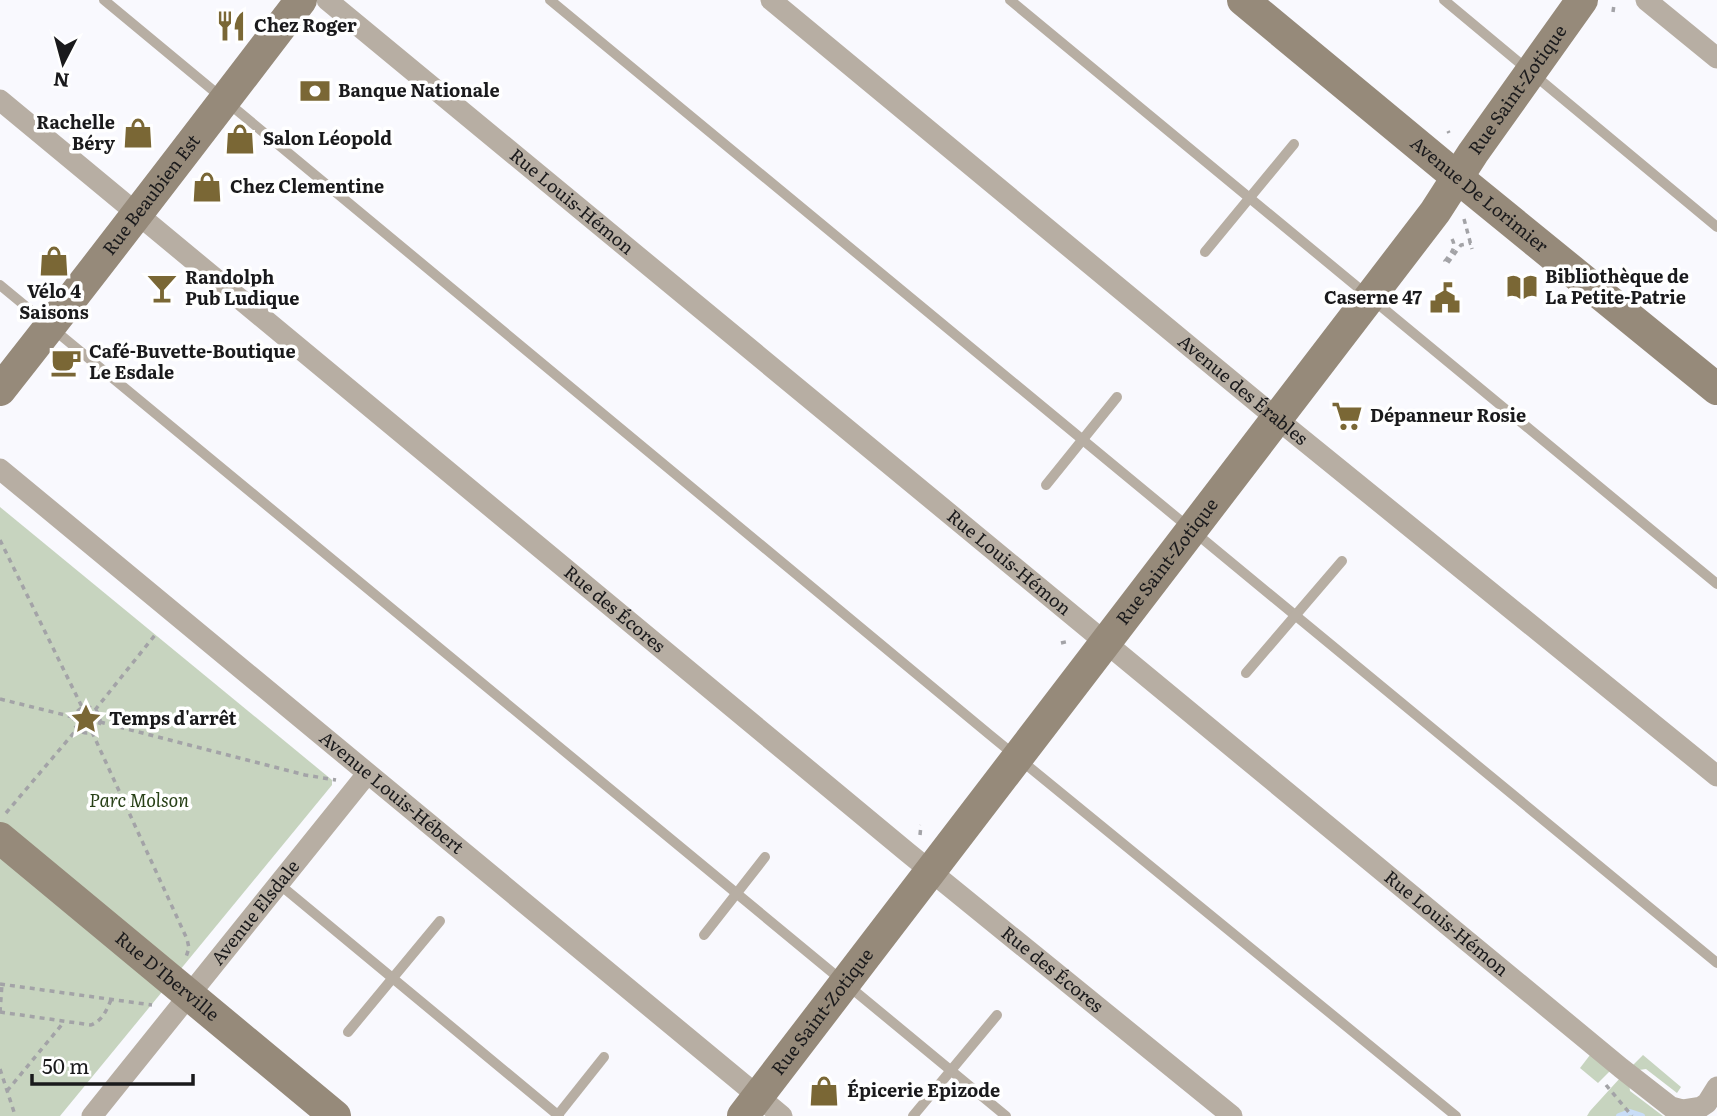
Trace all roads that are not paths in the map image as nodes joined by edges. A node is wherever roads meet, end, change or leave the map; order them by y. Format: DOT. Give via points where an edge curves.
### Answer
graph roads {
  1 [pos="104,0"];
  2 [pos="301,0"];
  3 [pos="327,0"];
  4 [pos="550,0"];
  5 [pos="771,0"];
  6 [pos="1010,0"];
  7 [pos="1243,0"];
  8 [pos="1444,0"];
  9 [pos="1582,0"];
  10 [pos="1646,0"];
  11 [pos="1717,58"];
  12 [pos="1531,73"];
  13 [pos="224,99"];
  14 [pos="0,100"];
  15 [pos="1294,144"];
  16 [pos="1458,178"];
  17 [pos="1248,198"];
  18 [pos="138,214"];
  19 [pos="1717,227"];
  20 [pos="1205,252"];
  21 [pos="0,285"];
  22 [pos="1369,298"];
  23 [pos="50,327"];
  24 [pos="1717,389"];
  25 [pos="0,390"];
  26 [pos="1117,397"];
  27 [pos="1276,418"];
  28 [pos="1081,441"];
  29 [pos="0,469"];
  30 [pos="1046,485"];
  31 [pos="1192,529"];
  32 [pos="1342,561"];
  33 [pos="1717,584"];
  34 [pos="1296,615"];
  35 [pos="1105,643"];
  36 [pos="1246,673"];
  37 [pos="1017,756"];
  38 [pos="367,774"];
  39 [pos="1717,776"];
  40 [pos="3,825"];
  41 [pos="765,857"];
  42 [pos="930,871"];
  43 [pos="279,884"];
  44 [pos="737,893"];
  45 [pos="440,921"];
  46 [pos="704,935"];
  47 [pos="1717,963"];
  48 [pos="393,978"];
  49 [pos="844,984"];
  50 [pos="190,995"];
  51 [pos="998,1016"];
  52 [pos="348,1032"];
  53 [pos="604,1057"];
  54 [pos="951,1071"];
  55 [pos="1715,1093"];
  56 [pos="761,1110"];
  57 [pos="100,1111"];
  58 [pos="335,1116"];
  59 [pos="558,1116"];
  60 [pos="913,1116"];
  61 [pos="1006,1116"];
  62 [pos="1232,1116"];
  63 [pos="1456,1116"];
  1 -- 13 [label="lane"];
  2 -- 13 [label="street, Rue Beaubien Est"];
  3 -- 35 [label="street, Rue Louis-Hémon"];
  4 -- 28 [label="lane"];
  5 -- 27 [label="street, Avenue des Érables"];
  6 -- 17 [label="lane"];
  7 -- 16 [label="street, Avenue De Lorimier"];
  8 -- 12 [label="lane"];
  9 -- 12 [label="street, Rue Saint-Zotique"];
  10 -- 11 [label="street"];
  12 -- 16 [label="street, Rue Saint-Zotique"];
  12 -- 19 [label="lane"];
  13 -- 18 [label="street, Rue Beaubien Est"];
  13 -- 37 [label="lane"];
  14 -- 18 [label="street, Rue des Écores"];
  15 -- 17 [label="lane"];
  16 -- 22 [label="street, Rue Saint-Zotique"];
  16 -- 24 [label="street, Avenue De Lorimier"];
  17 -- 20 [label="lane"];
  17 -- 22 [label="lane"];
  18 -- 23 [label="street, Rue Beaubien Est"];
  18 -- 42 [label="street, Rue des Écores"];
  21 -- 23 [label="lane"];
  22 -- 27 [label="street, Rue Saint-Zotique"];
  22 -- 33 [label="lane"];
  23 -- 25 [label="street, Rue Beaubien Est"];
  23 -- 44 [label="lane"];
  26 -- 28 [label="lane"];
  27 -- 31 [label="street, Rue Saint-Zotique"];
  27 -- 39 [label="street, Avenue des Érables"];
  28 -- 30 [label="lane"];
  28 -- 31 [label="lane"];
  29 -- 38 [label="street, Avenue Louis-Hébert"];
  31 -- 34 [label="lane"];
  31 -- 35 [label="street, Rue Saint-Zotique"];
  32 -- 34 [label="lane"];
  34 -- 36 [label="lane"];
  34 -- 47 [label="lane"];
  35 -- 37 [label="street, Rue Saint-Zotique"];
  35 -- 55 [label="street, Rue Louis-Hémon" via="1671,1107 1695,1110"];
  37 -- 42 [label="street, Rue Saint-Zotique"];
  37 -- 63 [label="lane"];
  38 -- 43 [label="street, Avenue Elsdale"];
  38 -- 56 [label="street, Avenue Louis-Hébert"];
  40 -- 50 [label="street, Rue D'Iberville"];
  41 -- 44 [label="lane"];
  42 -- 49 [label="street, Rue Saint-Zotique"];
  42 -- 62 [label="street, Rue des Écores"];
  43 -- 48 [label="lane"];
  43 -- 50 [label="street, Avenue Elsdale"];
  44 -- 46 [label="lane"];
  44 -- 49 [label="lane"];
  45 -- 48 [label="lane"];
  48 -- 52 [label="lane"];
  48 -- 59 [label="lane"];
  49 -- 54 [label="lane"];
  49 -- 56 [label="street, Rue Saint-Zotique"];
  50 -- 57 [label="street, Avenue Elsdale"];
  50 -- 58 [label="street, Rue D'Iberville"];
  51 -- 54 [label="lane"];
  53 -- 59 [label="lane"];
  54 -- 60 [label="lane"];
  54 -- 61 [label="lane"];
}
